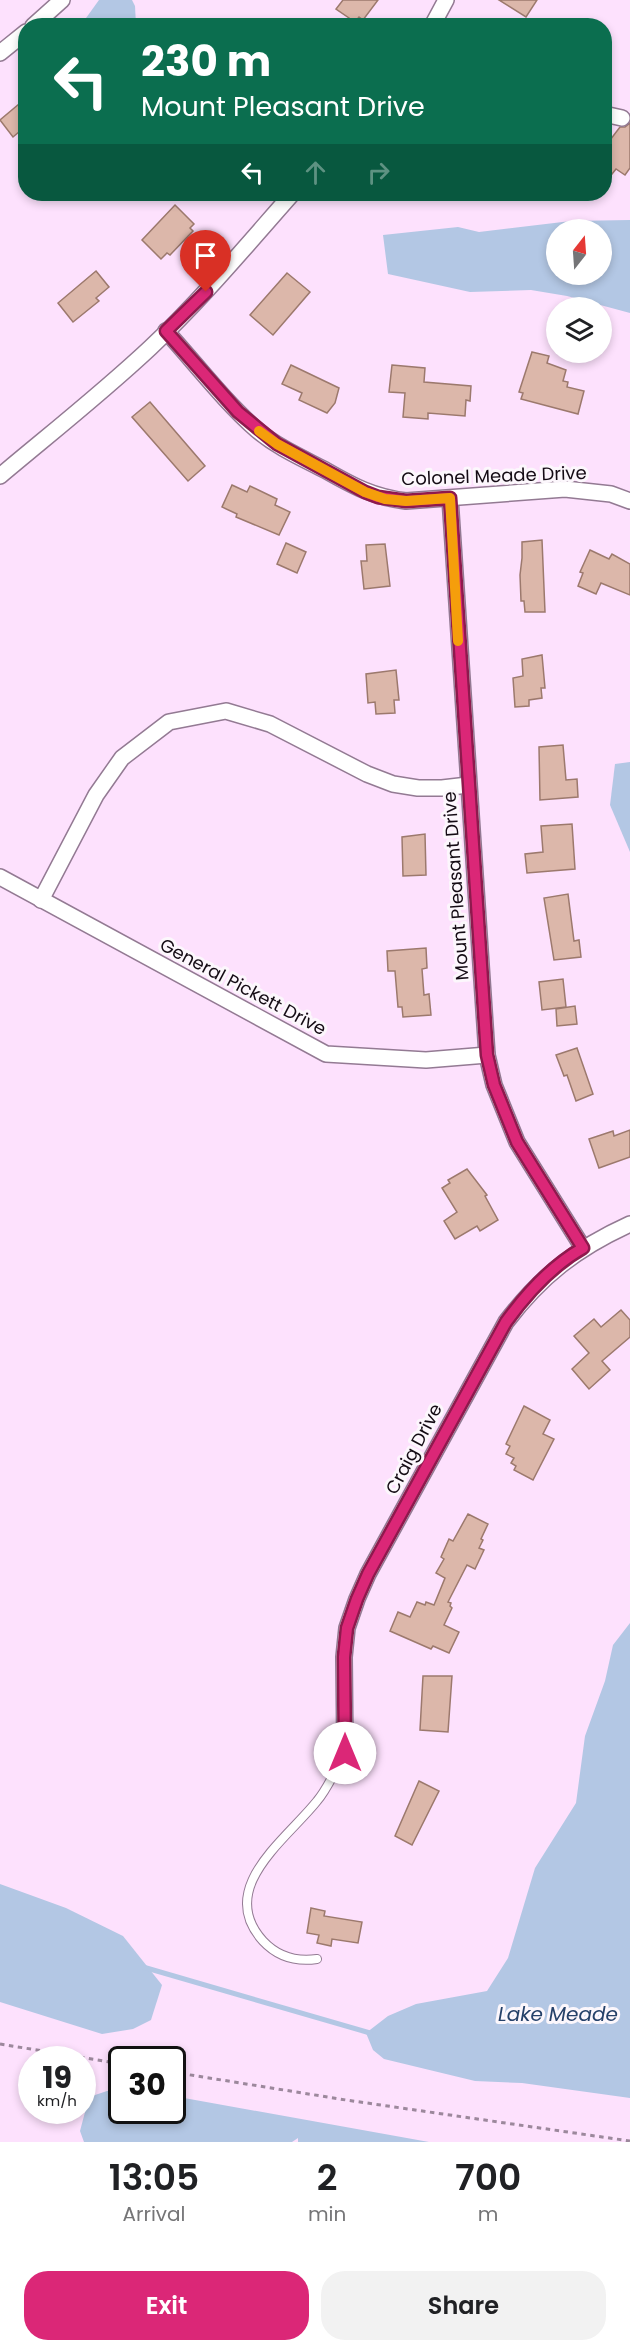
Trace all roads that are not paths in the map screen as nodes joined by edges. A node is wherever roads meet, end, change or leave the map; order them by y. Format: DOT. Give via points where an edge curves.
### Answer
graph roads {
  1 [pos="62,0"];
  2 [pos="446,0"];
  3 [pos="42,18"];
  4 [pos="441,18"];
  5 [pos="18,38"];
  6 [pos="0,53"];
  7 [pos="612,116"];
  8 [pos="622,118"];
  9 [pos="286,201"];
  10 [pos="166,331"];
  11 [pos="0,476"];
  12 [pos="450,498"];
  13 [pos="630,501"];
  14 [pos="468,785"];
  15 [pos="0,877"];
  16 [pos="41,900"];
  17 [pos="487,1055"];
  18 [pos="630,1224"];
  19 [pos="583,1248"];
  20 [pos="345,1753"];
  21 [pos="317,1959"];
  1 -- 3 [label="street"];
  2 -- 4 [label="street"];
  5 -- 6 [label="street"];
  7 -- 8 [label="street"];
  9 -- 10 [label="street"];
  10 -- 11 [label="street" via="108,386"];
  10 -- 12 [label="street, Colonel Meade Drive" via="238,412 277,444 378,497 406,501"];
  12 -- 13 [label="street, Colonel Meade Drive" via="565,489 611,494"];
  12 -- 14 [label="street, Mount Pleasant Drive"];
  14 -- 16 [label="street" via="418,788 393,784 270,724 226,711 169,722 122,758 96,795"];
  14 -- 17 [label="street, Mount Pleasant Drive"];
  15 -- 16 [label="street, General Pickett Drive"];
  16 -- 17 [label="street, General Pickett Drive" via="327,1054 426,1060"];
  17 -- 19 [label="street, Mount Pleasant Drive" via="494,1085 517,1142"];
  18 -- 19 [label="street, Craig Drive"];
  19 -- 20 [label="street, Craig Drive" via="546,1276 506,1322 368,1574 347,1628"];
  20 -- 21 [label="lane" via="319,1799 256,1870 246,1897 251,1923 269,1948 295,1959"];
}
